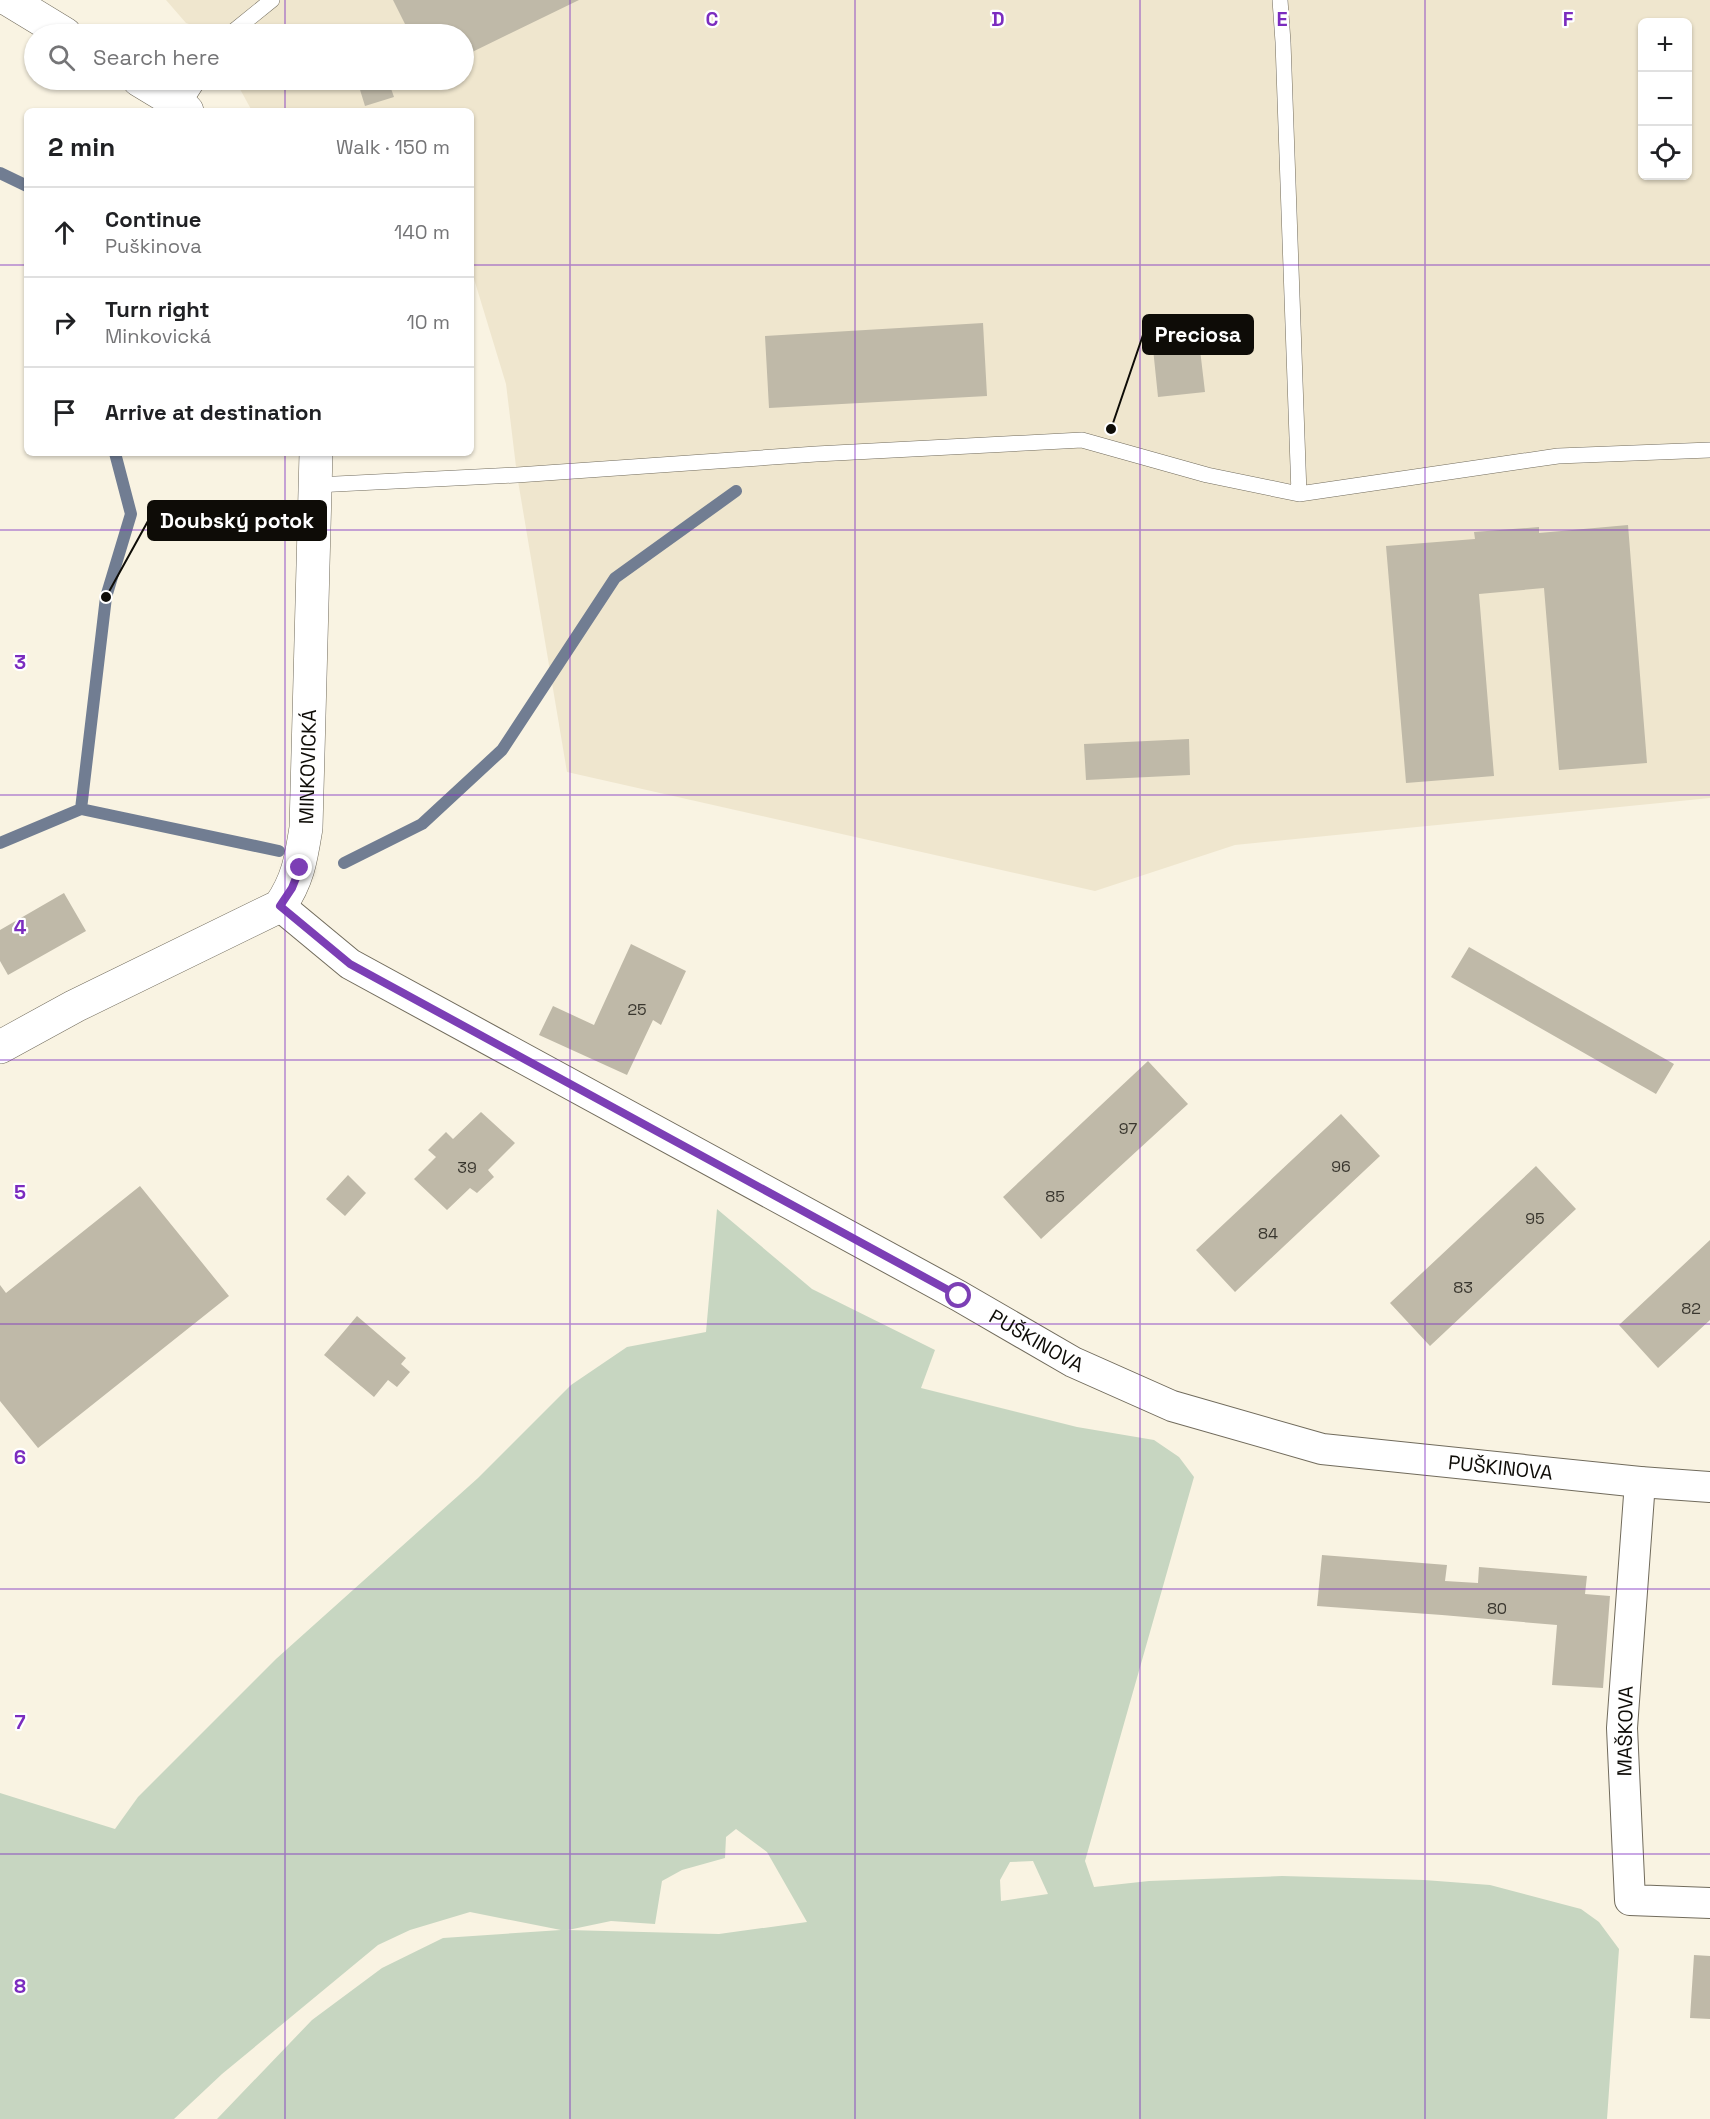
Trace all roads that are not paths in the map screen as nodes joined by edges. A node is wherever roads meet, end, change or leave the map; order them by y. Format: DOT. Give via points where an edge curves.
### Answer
graph roads {
  1 [pos="9,0"];
  2 [pos="272,0"];
  3 [pos="1280,0"];
  4 [pos="49,24"];
  5 [pos="242,24"];
  6 [pos="165,90"];
  7 [pos="189,99"];
  8 [pos="1710,450"];
  9 [pos="316,456"];
  10 [pos="316,485"];
  11 [pos="1299,494"];
  12 [pos="280,906"];
  13 [pos="0,1047"];
  14 [pos="1640,1482"];
  15 [pos="1710,1487"];
  16 [pos="1710,1903"];
  1 -- 4 [label="street"];
  2 -- 5 [label="lane"];
  3 -- 11 [label="lane"];
  6 -- 7 [label="street"];
  8 -- 11 [label="lane" via="1558,456"];
  9 -- 10 [label="street, MINKOVICKÁ"];
  10 -- 11 [label="lane" via="1082,440 1208,475"];
  10 -- 12 [label="street, MINKOVICKÁ" via="306,828 300,868"];
  12 -- 13 [label="street"];
  12 -- 14 [label="street, PUŠKINOVA" via="350,964 1073,1362 1172,1406 1322,1449"];
  14 -- 15 [label="street, PUŠKINOVA"];
  14 -- 16 [label="street, MAŠKOVA" via="1622,1728 1630,1900"];
}
